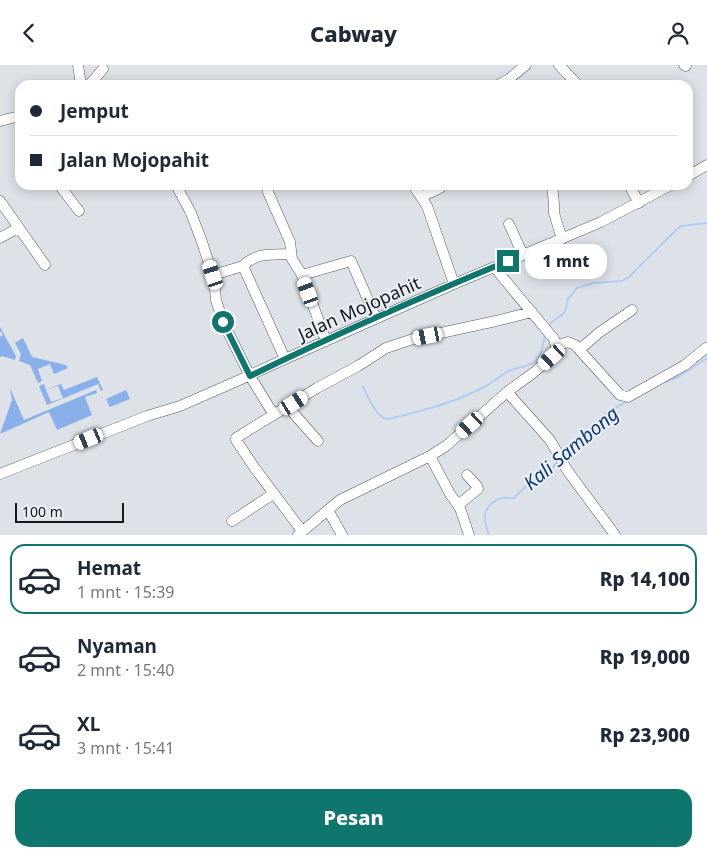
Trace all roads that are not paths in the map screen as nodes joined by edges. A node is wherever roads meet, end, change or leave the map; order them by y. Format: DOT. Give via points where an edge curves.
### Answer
graph roads {
  1 [pos="78,65"];
  2 [pos="526,65"];
  3 [pos="559,65"];
  4 [pos="103,69"];
  5 [pos="80,80"];
  6 [pos="93,80"];
  7 [pos="506,80"];
  8 [pos="573,80"];
  9 [pos="15,117"];
  10 [pos="0,121"];
  11 [pos="707,165"];
  12 [pos="693,173"];
  13 [pos="64,190"];
  14 [pos="179,190"];
  15 [pos="268,190"];
  16 [pos="416,190"];
  17 [pos="436,190"];
  18 [pos="553,190"];
  19 [pos="632,190"];
  20 [pos="662,190"];
  21 [pos="421,197"];
  22 [pos="0,201"];
  23 [pos="639,203"];
  24 [pos="79,211"];
  25 [pos="509,224"];
  26 [pos="18,228"];
  27 [pos="0,238"];
  28 [pos="562,239"];
  29 [pos="291,254"];
  30 [pos="523,255"];
  31 [pos="45,265"];
  32 [pos="243,266"];
  33 [pos="494,267"];
  34 [pos="213,275"];
  35 [pos="302,275"];
  36 [pos="454,284"];
  37 [pos="632,310"];
  38 [pos="532,312"];
  39 [pos="376,318"];
  40 [pos="326,341"];
  41 [pos="555,343"];
  42 [pos="706,348"];
  43 [pos="580,349"];
  44 [pos="285,359"];
  45 [pos="250,376"];
  46 [pos="507,392"];
  47 [pos="288,407"];
  48 [pos="274,415"];
  49 [pos="318,441"];
  50 [pos="430,456"];
  51 [pos="0,474"];
  52 [pos="468,475"];
  53 [pos="273,494"];
  54 [pos="458,505"];
  55 [pos="328,510"];
  56 [pos="232,521"];
  57 [pos="300,533"];
  58 [pos="342,535"];
  59 [pos="469,535"];
  60 [pos="615,535"];
  1 -- 5 [label="street"];
  2 -- 7 [label="street"];
  3 -- 8 [label="street"];
  4 -- 6 [label="street"];
  9 -- 10 [label="street"];
  11 -- 12 [label="street"];
  13 -- 24 [label="street"];
  14 -- 34 [label="street" via="191,213"];
  15 -- 29 [label="street" via="290,241"];
  16 -- 21 [label="street"];
  17 -- 21 [label="street"];
  18 -- 28 [label="street" via="554,213"];
  19 -- 23 [label="street"];
  20 -- 23 [label="street, Jalan Mojopahit"];
  21 -- 36 [label="street"];
  22 -- 26 [label="street"];
  23 -- 28 [label="street, Jalan Mojopahit"];
  25 -- 30 [label="street"];
  26 -- 27 [label="street"];
  26 -- 31 [label="street"];
  28 -- 30 [label="street, Jalan Mojopahit"];
  29 -- 32 [label="street" via="255,257"];
  29 -- 35 [label="street"];
  30 -- 33 [label="street, Jalan Mojopahit"];
  32 -- 34 [label="street"];
  32 -- 44 [label="street"];
  33 -- 36 [label="street, Jalan Mojopahit"];
  33 -- 38 [label="street"];
  34 -- 45 [label="street" via="223,322"];
  35 -- 39 [label="street" via="351,261"];
  35 -- 40 [label="street"];
  36 -- 39 [label="street, Jalan Mojopahit"];
  37 -- 43 [label="street"];
  38 -- 41 [label="street"];
  38 -- 47 [label="street" via="400,342"];
  39 -- 40 [label="street, Jalan Mojopahit"];
  40 -- 44 [label="street, Jalan Mojopahit"];
  41 -- 43 [label="street" via="570,342"];
  41 -- 46 [label="street" via="552,357"];
  42 -- 43 [label="street" via="685,365 628,397 620,395"];
  44 -- 45 [label="street, Jalan Mojopahit"];
  45 -- 48 [label="street"];
  45 -- 51 [label="street, Jalan Mojopahit"];
  46 -- 50 [label="street" via="446,446"];
  46 -- 60 [label="street" via="550,440 564,465"];
  47 -- 48 [label="street"];
  47 -- 49 [label="street"];
  48 -- 53 [label="street" via="236,439"];
  50 -- 54 [label="street"];
  50 -- 55 [label="street" via="345,497"];
  52 -- 54 [label="street" via="478,489"];
  53 -- 56 [label="street"];
  53 -- 57 [label="street"];
  54 -- 59 [label="street"];
  55 -- 57 [label="street"];
  55 -- 58 [label="street"];
}
